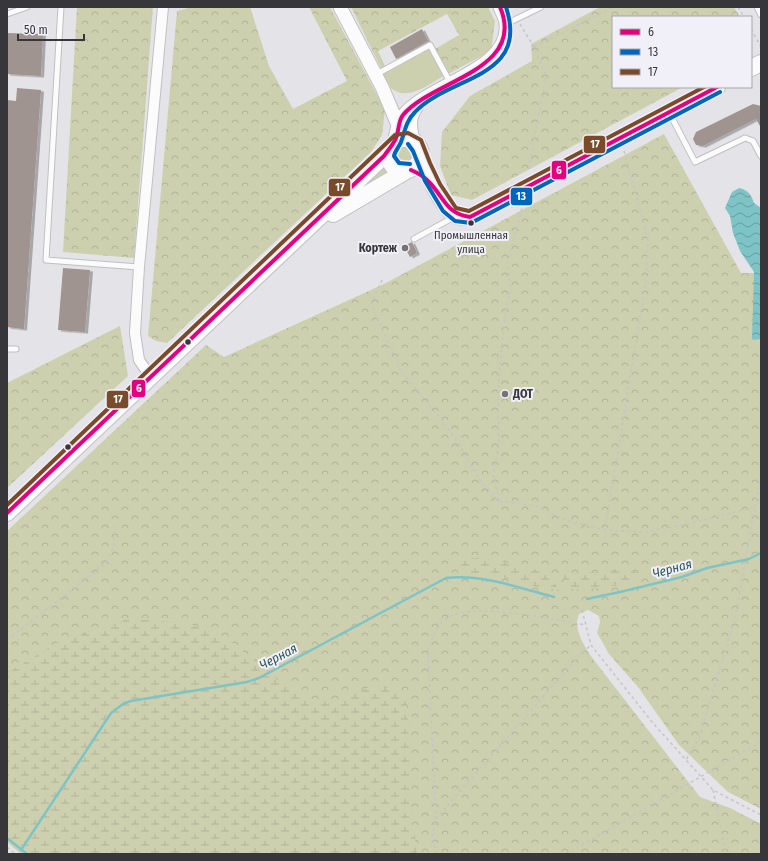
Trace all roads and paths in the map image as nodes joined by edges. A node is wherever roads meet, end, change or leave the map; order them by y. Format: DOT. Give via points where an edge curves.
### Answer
graph roads {
  1 [pos="27,7"];
  2 [pos="61,7"];
  3 [pos="163,7"];
  4 [pos="340,7"];
  5 [pos="451,7"];
  6 [pos="500,7"];
  7 [pos="541,7"];
  8 [pos="613,7"];
  9 [pos="738,7"];
  10 [pos="757,7"];
  11 [pos="530,10"];
  12 [pos="449,13"];
  13 [pos="7,14"];
  14 [pos="761,15"];
  15 [pos="743,16"];
  16 [pos="519,22"];
  17 [pos="506,24"];
  18 [pos="752,32"];
  19 [pos="534,47"];
  20 [pos="761,47"];
  21 [pos="761,63"];
  22 [pos="752,68"];
  23 [pos="376,75"];
  24 [pos="450,82"];
  25 [pos="715,88"];
  26 [pos="421,100"];
  27 [pos="669,113"];
  28 [pos="398,125"];
  29 [pos="414,140"];
  30 [pos="392,145"];
  31 [pos="624,151"];
  32 [pos="761,156"];
  33 [pos="421,157"];
  34 [pos="409,170"];
  35 [pos="435,187"];
  36 [pos="525,189"];
  37 [pos="457,215"];
  38 [pos="309,228"];
  39 [pos="414,239"];
  40 [pos="139,267"];
  41 [pos="382,280"];
  42 [pos="7,348"];
  43 [pos="16,349"];
  44 [pos="150,376"];
  45 [pos="761,475"];
  46 [pos="499,501"];
  47 [pos="755,508"];
  48 [pos="7,513"];
  49 [pos="114,523"];
  50 [pos="605,530"];
  51 [pos="582,610"];
  52 [pos="586,625"];
  53 [pos="7,640"];
  54 [pos="591,645"];
  55 [pos="761,742"];
  56 [pos="686,760"];
  57 [pos="699,776"];
  58 [pos="713,790"];
  59 [pos="761,815"];
  60 [pos="436,819"];
  61 [pos="7,847"];
  62 [pos="15,854"];
  63 [pos="437,854"];
  64 [pos="566,854"];
  65 [pos="726,854"];
  1 -- 13 [label="lane"];
  2 -- 40 [label="lane" via="46,260"];
  3 -- 40 [label="street"];
  4 -- 23 [label="street"];
  5 -- 12 [label="path"];
  6 -- 17 [label="street"];
  7 -- 11 [label="lane"];
  8 -- 19 [label="path"];
  9 -- 15 [label="path"];
  10 -- 14 [label="lane"];
  11 -- 17 [label="lane"];
  16 -- 19 [label="path"];
  17 -- 24 [label="street" via="504,42 496,54 482,66"];
  18 -- 20 [label="path"];
  19 -- 36 [label="path" via="546,76"];
  21 -- 22 [label="main road"];
  23 -- 24 [label="lane" via="430,45"];
  23 -- 28 [label="street"];
  24 -- 26 [label="street"];
  25 -- 27 [label="main road"];
  26 -- 28 [label="street" via="403,115"];
  26 -- 29 [label="street" via="411,116"];
  27 -- 32 [label="lane" via="695,162 745,138 754,141"];
  27 -- 36 [label="main road"];
  28 -- 30 [label="street"];
  29 -- 30 [label="main road" via="401,138"];
  29 -- 33 [label="main road" via="420,148"];
  30 -- 34 [label="main road" via="388,157 390,163 395,168"];
  30 -- 38 [label="main road" via="384,156"];
  31 -- 50 [label="path" via="648,239 646,280"];
  33 -- 34 [label="main road" via="416,166"];
  33 -- 35 [label="main road"];
  34 -- 35 [label="main road" via="424,176"];
  34 -- 38 [label="main road"];
  35 -- 37 [label="main road" via="452,212"];
  36 -- 37 [label="main road" via="470,216"];
  36 -- 46 [label="path" via="507,264 510,289 498,391 499,444 493,473"];
  37 -- 39 [label="lane"];
  38 -- 44 [label="main road"];
  40 -- 44 [label="street" via="136,352"];
  41 -- 46 [label="path" via="371,304 401,372 437,414 457,441 479,480"];
  42 -- 43 [label="lane"];
  44 -- 48 [label="main road"];
  45 -- 47 [label="path"];
  46 -- 50 [label="path" via="536,506 568,521"];
  47 -- 50 [label="path" via="645,532"];
  47 -- 56 [label="path" via="735,619 699,738"];
  49 -- 53 [label="path" via="114,546 106,562"];
  51 -- 52 [label="path"];
  52 -- 54 [label="path"];
  52 -- 60 [label="path" via="496,611 450,616 436,630 428,650"];
  54 -- 56 [label="path" via="652,722"];
  54 -- 60 [label="path"];
  55 -- 57 [label="path"];
  56 -- 57 [label="path"];
  57 -- 58 [label="path"];
  57 -- 64 [label="path"];
  58 -- 59 [label="path"];
  58 -- 65 [label="path"];
  60 -- 63 [label="path" via="432,838"];
  61 -- 62 [label="path"];
}
